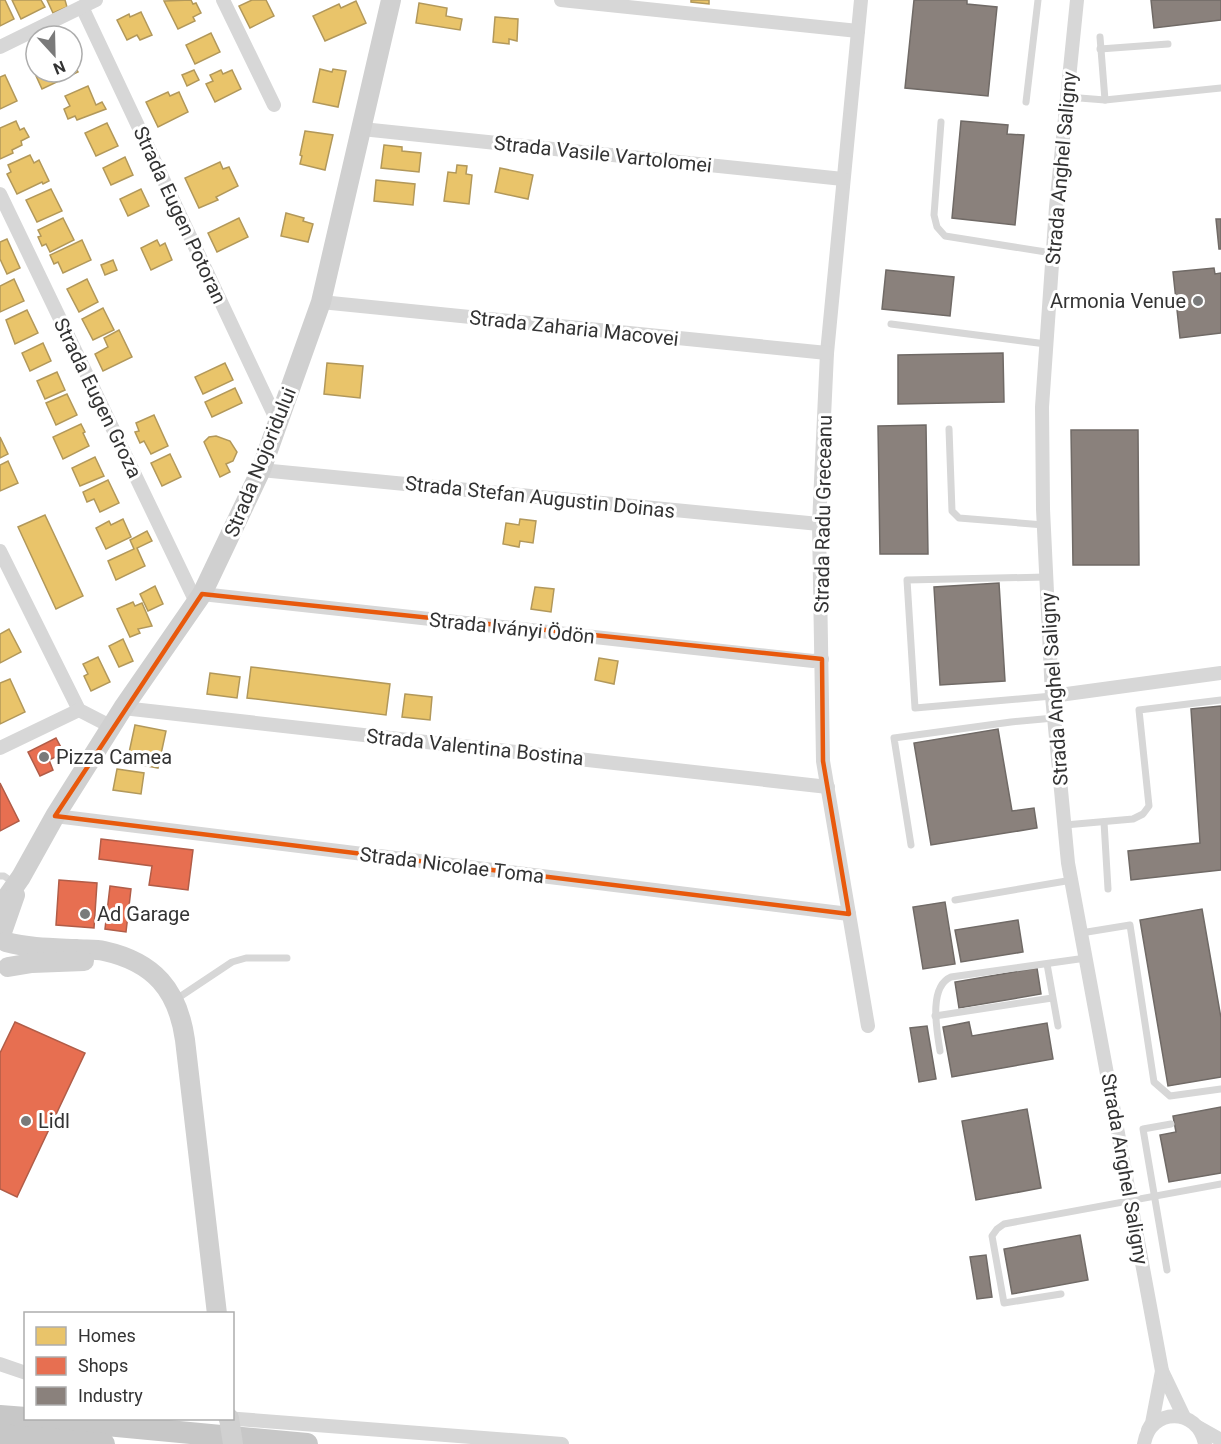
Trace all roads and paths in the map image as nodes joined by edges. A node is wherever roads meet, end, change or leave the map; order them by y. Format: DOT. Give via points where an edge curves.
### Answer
graph roads {
  1 [pos="96,0"];
  2 [pos="223,0"];
  3 [pos="391,0"];
  4 [pos="561,0"];
  5 [pos="861,0"];
  6 [pos="1038,0"];
  7 [pos="1077,0"];
  8 [pos="82,7"];
  9 [pos="858,31"];
  10 [pos="1100,37"];
  11 [pos="1168,44"];
  12 [pos="0,47"];
  13 [pos="1100,49"];
  14 [pos="1221,87"];
  15 [pos="1067,97"];
  16 [pos="1105,100"];
  17 [pos="1026,102"];
  18 [pos="274,105"];
  19 [pos="941,122"];
  20 [pos="362,129"];
  21 [pos="843,179"];
  22 [pos="0,194"];
  23 [pos="1052,253"];
  24 [pos="321,302"];
  25 [pos="891,324"];
  26 [pos="1046,344"];
  27 [pos="827,353"];
  28 [pos="278,423"];
  29 [pos="949,429"];
  30 [pos="261,470"];
  31 [pos="819,524"];
  32 [pos="1044,525"];
  33 [pos="0,551"];
  34 [pos="1046,577"];
  35 [pos="199,598"];
  36 [pos="822,659"];
  37 [pos="1221,673"];
  38 [pos="1052,696"];
  39 [pos="1221,700"];
  40 [pos="123,708"];
  41 [pos="79,710"];
  42 [pos="1054,718"];
  43 [pos="112,727"];
  44 [pos="0,748"];
  45 [pos="828,787"];
  46 [pos="55,816"];
  47 [pos="1104,822"];
  48 [pos="1065,825"];
  49 [pos="911,845"];
  50 [pos="12,879"];
  51 [pos="1072,880"];
  52 [pos="1108,889"];
  53 [pos="955,900"];
  54 [pos="0,907"];
  55 [pos="849,914"];
  56 [pos="1081,933"];
  57 [pos="3,937"];
  58 [pos="120,956"];
  59 [pos="287,958"];
  60 [pos="1086,958"];
  61 [pos="1047,963"];
  62 [pos="4,972"];
  63 [pos="1052,998"];
  64 [pos="175,1000"];
  65 [pos="935,1016"];
  66 [pos="868,1026"];
  67 [pos="1058,1026"];
  68 [pos="940,1051"];
  69 [pos="1221,1089"];
  70 [pos="1171,1124"];
  71 [pos="1221,1184"];
  72 [pos="1155,1196"];
  73 [pos="1130,1201"];
  74 [pos="1167,1270"];
  75 [pos="1061,1294"];
  76 [pos="217,1312"];
  77 [pos="0,1364"];
  78 [pos="1162,1371"];
  79 [pos="24,1372"];
  80 [pos="1184,1417"];
  81 [pos="230,1420"];
  82 [pos="234,1420"];
  83 [pos="12,1424"];
  84 [pos="1198,1426"];
  85 [pos="1144,1440"];
  86 [pos="1221,1440"];
  87 [pos="104,1444"];
  88 [pos="233,1444"];
  89 [pos="307,1444"];
  90 [pos="562,1444"];
  91 [pos="1205,1444"];
  1 -- 8 [label="street"];
  2 -- 18 [label="street"];
  3 -- 20 [label="main road, Strada Nojoridului"];
  4 -- 9 [label="street"];
  5 -- 9 [label="street, Strada Radu Greceanu"];
  6 -- 17 [label="lane"];
  7 -- 15 [label="street, Strada Anghel Saligny"];
  8 -- 12 [label="street"];
  8 -- 28 [label="street, Strada Eugen Potoran"];
  9 -- 21 [label="street, Strada Radu Greceanu"];
  10 -- 13 [label="lane"];
  11 -- 13 [label="lane"];
  13 -- 16 [label="lane"];
  14 -- 16 [label="lane"];
  15 -- 16 [label="lane"];
  15 -- 23 [label="street, Strada Anghel Saligny"];
  19 -- 23 [label="lane" via="934,215 937,227 945,236"];
  20 -- 21 [label="street, Strada Vasile Vartolomei"];
  20 -- 24 [label="main road, Strada Nojoridului"];
  21 -- 27 [label="street, Strada Radu Greceanu"];
  22 -- 35 [label="street, Strada Eugen Groza"];
  23 -- 26 [label="street, Strada Anghel Saligny"];
  24 -- 27 [label="street, Strada Zaharia Macovei"];
  24 -- 28 [label="main road, Strada Nojoridului"];
  25 -- 26 [label="lane"];
  26 -- 32 [label="street, Strada Anghel Saligny" via="1042,407"];
  27 -- 31 [label="street, Strada Radu Greceanu"];
  28 -- 30 [label="main road, Strada Nojoridului"];
  29 -- 32 [label="lane" via="955,515"];
  30 -- 31 [label="street, Strada Stefan Augustin Doinas"];
  30 -- 35 [label="main road, Strada Nojoridului"];
  31 -- 36 [label="street, Strada Radu Greceanu"];
  32 -- 34 [label="street, Strada Anghel Saligny"];
  33 -- 41 [label="street"];
  34 -- 38 [label="street, Strada Anghel Saligny"];
  34 -- 38 [label="lane" via="907,580 915,708"];
  35 -- 36 [label="street, Strada Iványi Ödön"];
  35 -- 40 [label="main road, Strada Nojoridului"];
  36 -- 45 [label="street, Strada Radu Greceanu" via="823,761"];
  37 -- 38 [label="street"];
  38 -- 42 [label="street, Strada Anghel Saligny"];
  39 -- 47 [label="lane" via="1139,710 1149,806 1133,819"];
  40 -- 43 [label="main road, Strada Nojoridului"];
  40 -- 45 [label="street, Strada Valentina Bostina"];
  41 -- 43 [label="street"];
  41 -- 44 [label="street"];
  42 -- 48 [label="street, Strada Anghel Saligny"];
  42 -- 49 [label="lane" via="894,738"];
  43 -- 46 [label="main road, Strada Nojoridului"];
  45 -- 55 [label="street, Strada Radu Greceanu"];
  46 -- 50 [label="main road, Strada Nojoridului"];
  46 -- 55 [label="street, Strada Nicolae Toma"];
  47 -- 48 [label="lane"];
  47 -- 52 [label="lane"];
  48 -- 51 [label="street, Strada Anghel Saligny"];
  50 -- 54 [label="main road, Strada Nojoridului"];
  50 -- 57 [label="main road, Strada Nojoridului"];
  51 -- 53 [label="lane"];
  51 -- 56 [label="street, Strada Anghel Saligny"];
  55 -- 66 [label="street, Strada Radu Greceanu"];
  56 -- 60 [label="street, Strada Anghel Saligny"];
  56 -- 69 [label="lane" via="1130,925 1154,1082 1170,1096"];
  57 -- 58 [label="main road" via="33,947 102,951"];
  57 -- 62 [label="main road" via="10,950"];
  58 -- 62 [label="main road" via="103,961 32,963"];
  58 -- 64 [label="main road" via="157,977"];
  59 -- 64 [label="lane" via="232,962"];
  60 -- 61 [label="lane"];
  60 -- 73 [label="street, Strada Anghel Saligny"];
  61 -- 63 [label="lane"];
  61 -- 65 [label="lane" via="951,977 941,984"];
  63 -- 65 [label="lane"];
  63 -- 67 [label="lane"];
  64 -- 76 [label="main road" via="183,1024"];
  65 -- 68 [label="lane"];
  70 -- 72 [label="lane" via="1143,1129"];
  71 -- 72 [label="lane"];
  72 -- 73 [label="lane"];
  72 -- 74 [label="lane"];
  73 -- 75 [label="lane" via="997,1228 992,1236 1004,1303"];
  73 -- 78 [label="street, Strada Anghel Saligny"];
  77 -- 79 [label="street"];
  78 -- 80 [label="street"];
  78 -- 85 [label="street" via="1152,1423"];
  80 -- 84 [label="street"];
  80 -- 85 [label="street" via="1164,1418 1155,1423"];
  81 -- 88 [label="main road, bridge"];
  82 -- 90 [label="street"];
  83 -- 87 [label="highway"];
  83 -- 89 [label="highway"];
  84 -- 86 [label="street"];
  84 -- 91 [label="street"];
}
